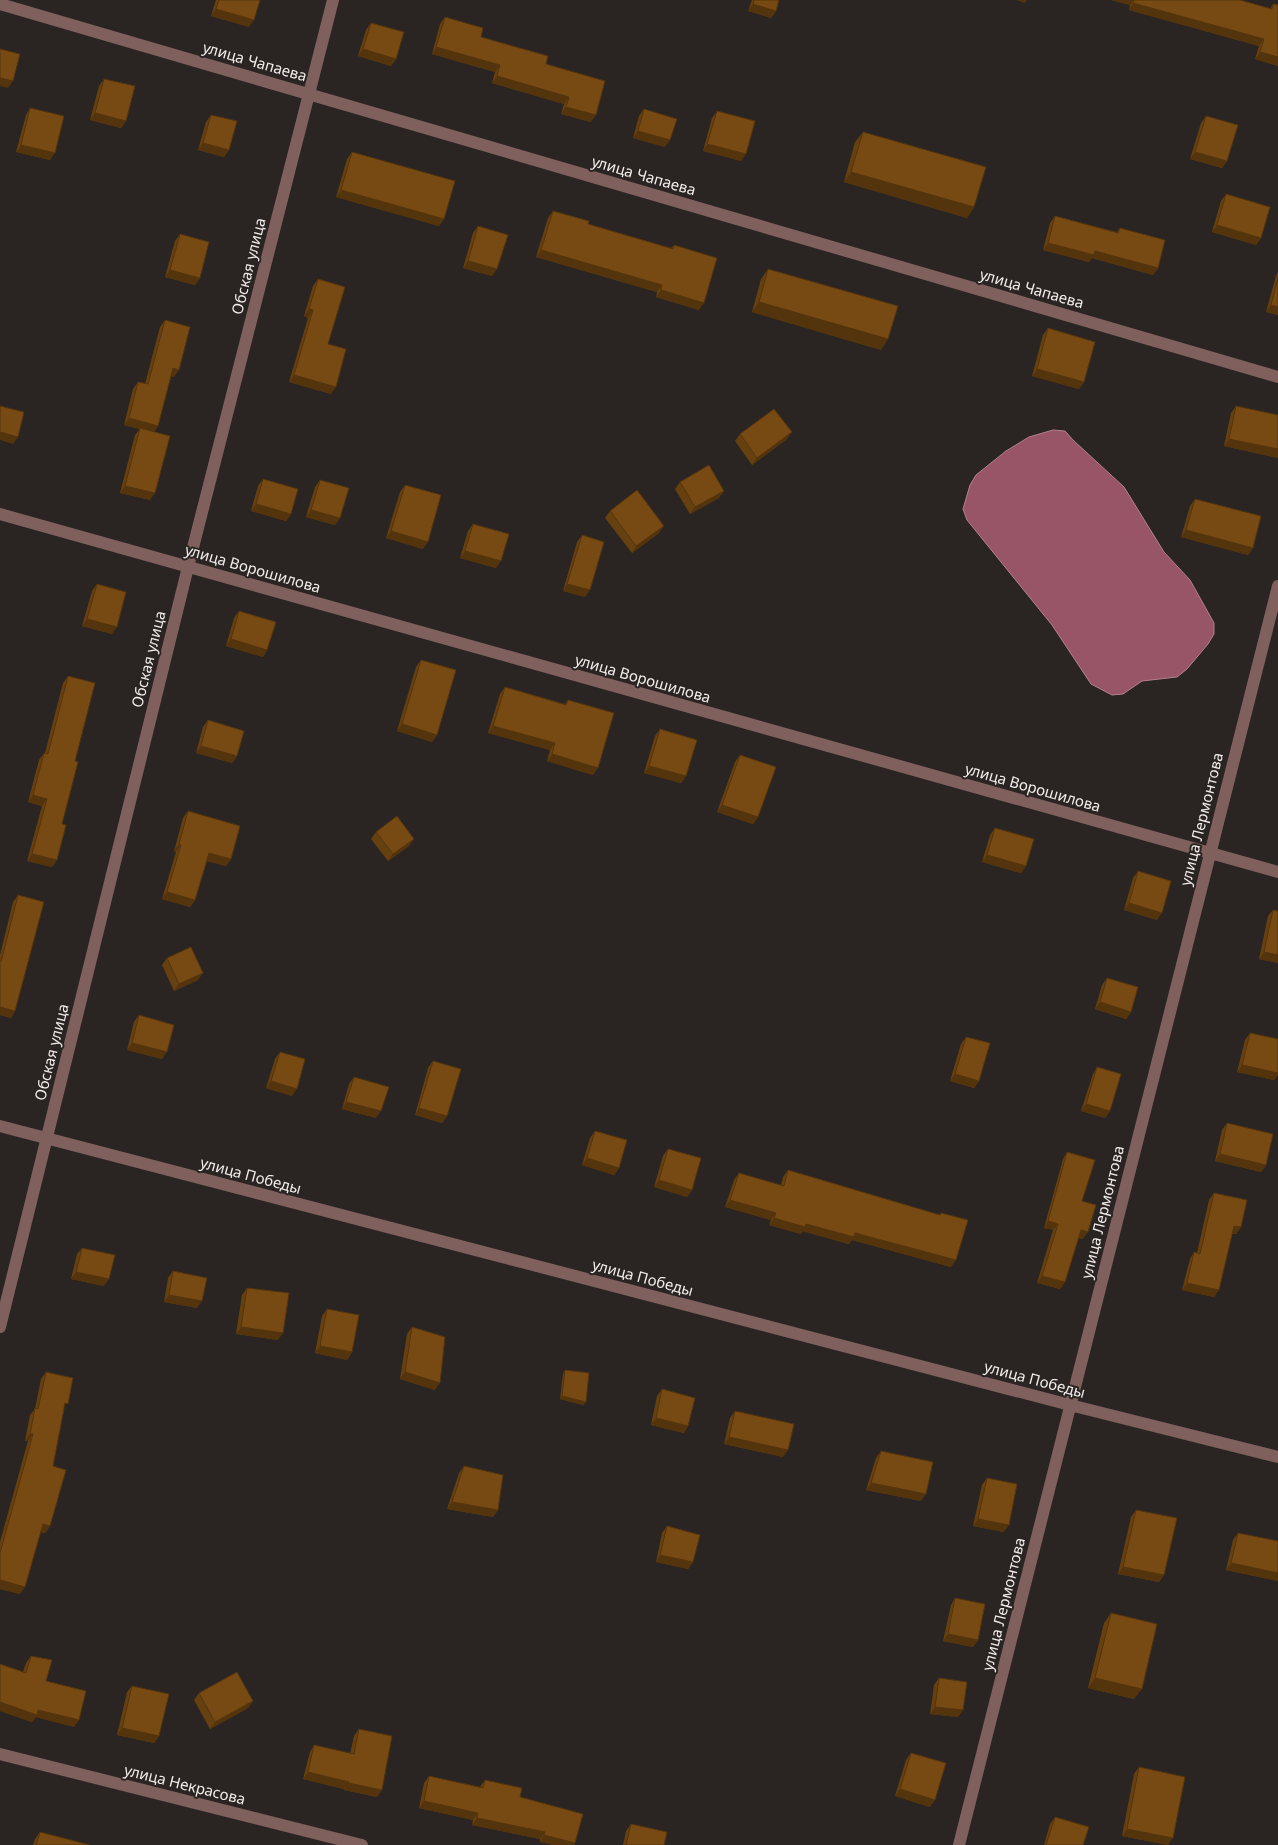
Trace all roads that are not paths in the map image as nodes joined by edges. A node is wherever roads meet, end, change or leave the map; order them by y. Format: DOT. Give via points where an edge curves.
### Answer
graph roads {
  1 [pos="333,0"];
  2 [pos="0,4"];
  3 [pos="309,94"];
  4 [pos="1278,377"];
  5 [pos="0,514"];
  6 [pos="188,567"];
  7 [pos="1278,586"];
  8 [pos="1209,853"];
  9 [pos="1278,872"];
  10 [pos="0,1126"];
  11 [pos="47,1138"];
  12 [pos="0,1327"];
  13 [pos="1070,1405"];
  14 [pos="1278,1457"];
  15 [pos="0,1754"];
  16 [pos="362,1845"];
  17 [pos="959,1845"];
  1 -- 3 [label="street, Обская улица"];
  2 -- 3 [label="street, улица Чапаева"];
  3 -- 4 [label="street, улица Чапаева"];
  3 -- 6 [label="street, Обская улица"];
  5 -- 6 [label="street, улица Ворошилова"];
  6 -- 8 [label="street, улица Ворошилова"];
  6 -- 11 [label="street, Обская улица"];
  7 -- 8 [label="street, улица Лермонтова"];
  8 -- 9 [label="street, улица Ворошилова"];
  8 -- 13 [label="street, улица Лермонтова"];
  10 -- 11 [label="street, улица Победы"];
  11 -- 12 [label="street, Обская улица"];
  11 -- 13 [label="street, улица Победы"];
  13 -- 14 [label="street, улица Победы"];
  13 -- 17 [label="street, улица Лермонтова"];
  15 -- 16 [label="street, улица Некрасова"];
}
